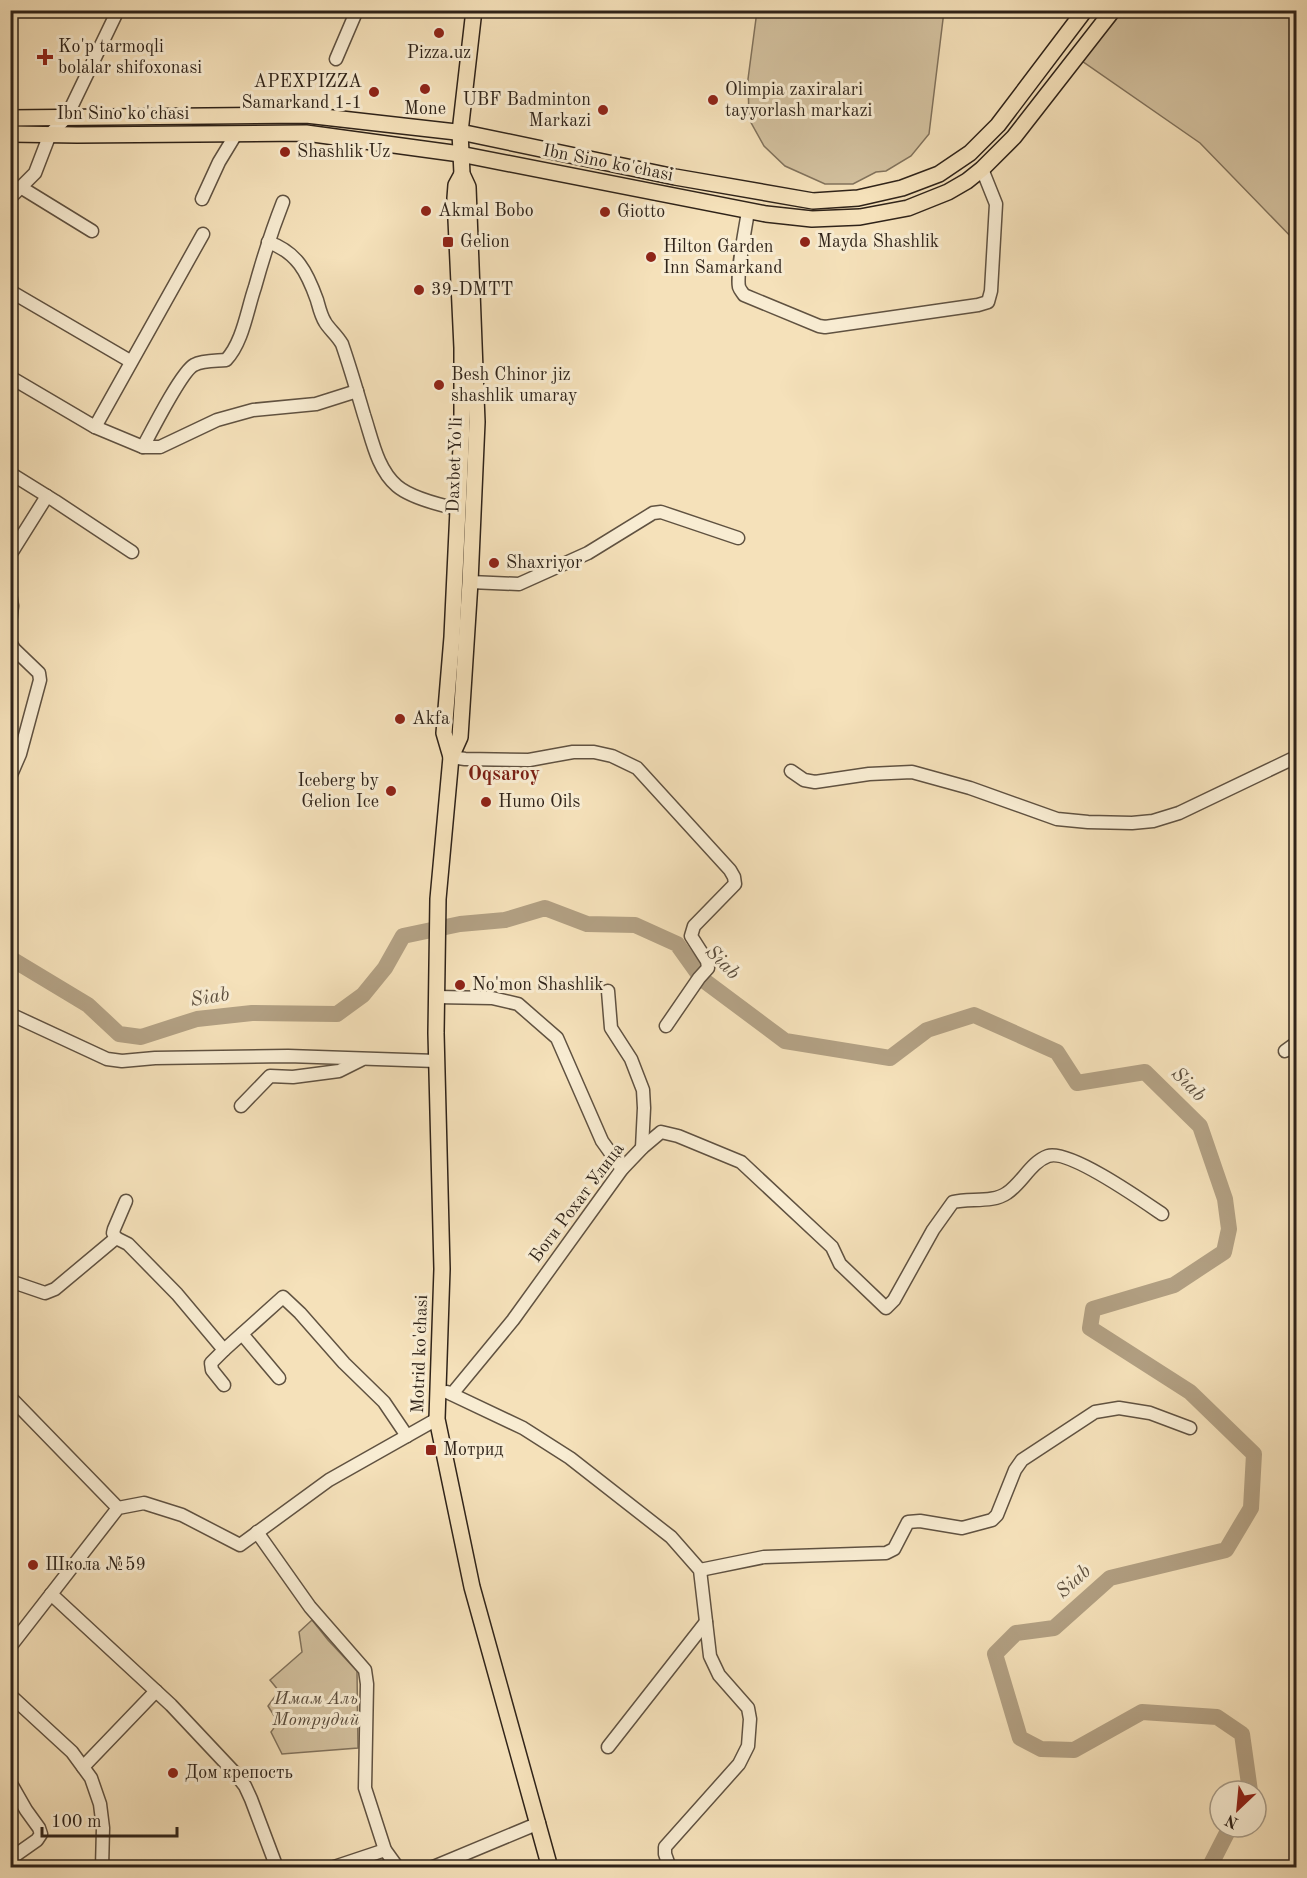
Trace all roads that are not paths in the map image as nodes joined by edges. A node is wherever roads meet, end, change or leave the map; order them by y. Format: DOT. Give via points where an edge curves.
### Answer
graph roads {
  1 [pos="118,10"];
  2 [pos="357,10"];
  3 [pos="474,10"];
  4 [pos="1085,10"];
  5 [pos="1113,10"];
  6 [pos="336,59"];
  7 [pos="10,118"];
  8 [pos="66,118"];
  9 [pos="460,132"];
  10 [pos="10,134"];
  11 [pos="50,134"];
  12 [pos="236,134"];
  13 [pos="460,154"];
  14 [pos="982,170"];
  15 [pos="462,174"];
  16 [pos="22,188"];
  17 [pos="10,198"];
  18 [pos="202,199"];
  19 [pos="283,202"];
  20 [pos="748,211"];
  21 [pos="92,231"];
  22 [pos="203,234"];
  23 [pos="268,242"];
  24 [pos="10,291"];
  25 [pos="130,361"];
  26 [pos="10,377"];
  27 [pos="357,391"];
  28 [pos="94,427"];
  29 [pos="143,447"];
  30 [pos="10,474"];
  31 [pos="47,496"];
  32 [pos="458,509"];
  33 [pos="738,538"];
  34 [pos="132,552"];
  35 [pos="10,555"];
  36 [pos="470,582"];
  37 [pos="10,594"];
  38 [pos="10,624"];
  39 [pos="10,642"];
  40 [pos="451,757"];
  41 [pos="1296,757"];
  42 [pos="791,771"];
  43 [pos="10,777"];
  44 [pos="438,899"];
  45 [pos="608,991"];
  46 [pos="436,997"];
  47 [pos="10,1014"];
  48 [pos="666,1026"];
  49 [pos="1296,1043"];
  50 [pos="1285,1052"];
  51 [pos="365,1059"];
  52 [pos="436,1061"];
  53 [pos="241,1106"];
  54 [pos="642,1148"];
  55 [pos="622,1169"];
  56 [pos="126,1201"];
  57 [pos="1162,1214"];
  58 [pos="116,1239"];
  59 [pos="10,1281"];
  60 [pos="242,1334"];
  61 [pos="224,1350"];
  62 [pos="279,1378"];
  63 [pos="224,1385"];
  64 [pos="438,1387"];
  65 [pos="452,1394"];
  66 [pos="10,1397"];
  67 [pos="437,1419"];
  68 [pos="1190,1428"];
  69 [pos="407,1436"];
  70 [pos="118,1508"];
  71 [pos="257,1532"];
  72 [pos="700,1570"];
  73 [pos="51,1594"];
  74 [pos="706,1622"];
  75 [pos="10,1647"];
  76 [pos="156,1691"];
  77 [pos="10,1695"];
  78 [pos="608,1747"];
  79 [pos="83,1767"];
  80 [pos="10,1782"];
  81 [pos="539,1823"];
  82 [pos="385,1850"];
  83 [pos="10,1859"];
  84 [pos="337,1866"];
  85 [pos="102,1868"];
  86 [pos="277,1868"];
  87 [pos="398,1868"];
  88 [pos="431,1868"];
  89 [pos="550,1868"];
  90 [pos="670,1868"];
  1 -- 8 [label="street"];
  2 -- 6 [label="street"];
  3 -- 9 [label="main road, Daxbet Yo'li"];
  4 -- 9 [label="main road, Ibn Sino ko'chasi" via="998,125 970,153 939,174 858,198 813,201"];
  5 -- 14 [label="main road, Ibn Sino ko'chasi" via="1014,137"];
  7 -- 8 [label="main road, Ibn Sino ko'chasi"];
  8 -- 9 [label="main road, Ibn Sino ko'chasi" via="306,115"];
  8 -- 11 [label="street"];
  9 -- 13 [label="main road, Daxbet Yo'li"];
  10 -- 11 [label="main road, Ibn Sino ko'chasi"];
  11 -- 12 [label="main road, Ibn Sino ko'chasi"];
  11 -- 16 [label="street" via="35,173"];
  12 -- 13 [label="main road, Ibn Sino ko'chasi" via="306,133"];
  12 -- 18 [label="street"];
  13 -- 15 [label="main road, Daxbet Yo'li"];
  13 -- 20 [label="main road, Ibn Sino ko'chasi"];
  14 -- 20 [label="main road, Ibn Sino ko'chasi" via="948,192 908,208 860,217 812,219"];
  14 -- 20 [label="street" via="996,204 997,219 991,291 987,302 978,305 819,327 744,295 740,289"];
  15 -- 32 [label="main road, Daxbet Yo'li" via="455,198 462,348"];
  15 -- 36 [label="main road, Daxbet Yo'li" via="468,187 477,422"];
  16 -- 17 [label="street"];
  16 -- 21 [label="street"];
  19 -- 23 [label="street"];
  22 -- 25 [label="street"];
  23 -- 27 [label="street" via="292,253 303,270 325,324 342,344"];
  23 -- 29 [label="street" via="233,353 226,360 191,366"];
  24 -- 25 [label="street"];
  25 -- 28 [label="street"];
  26 -- 28 [label="street"];
  27 -- 29 [label="street" via="316,405 253,410 217,420 160,447"];
  27 -- 32 [label="street" via="388,477 410,494"];
  28 -- 29 [label="street"];
  30 -- 31 [label="street"];
  31 -- 34 [label="street"];
  31 -- 35 [label="street"];
  32 -- 40 [label="main road, Daxbet Yo'li" via="444,733"];
  33 -- 36 [label="street" via="661,512 653,513 588,553 519,584"];
  36 -- 40 [label="main road, Daxbet Yo'li" via="460,737"];
  37 -- 38 [label="street"];
  39 -- 43 [label="street" via="39,673 40,680"];
  40 -- 44 [label="main road, Daxbet Yo'li"];
  40 -- 48 [label="street" via="529,760 573,752 612,756 637,768 730,870 735,884 694,926 691,936 708,968"];
  41 -- 42 [label="street" via="1179,813 1132,823 1057,819 912,772 815,782"];
  44 -- 46 [label="main road, Motrid ko'chasi"];
  45 -- 54 [label="street" via="611,1028 631,1059 643,1089"];
  46 -- 52 [label="main road, Motrid ko'chasi"];
  46 -- 55 [label="street" via="492,998 519,1004 557,1038 602,1141"];
  47 -- 51 [label="street" via="107,1059 122,1061 288,1056"];
  49 -- 50 [label="street"];
  51 -- 52 [label="street"];
  51 -- 53 [label="street" via="339,1071 270,1076"];
  52 -- 64 [label="main road, Motrid ko'chasi" via="442,1269"];
  54 -- 55 [label="street, Боги Рохат Улица"];
  54 -- 57 [label="street, Боги Рохат Улица" via="661,1132 741,1162 832,1247 840,1264 886,1308 953,1202 1000,1197 1050,1155 1100,1173"];
  55 -- 65 [label="street, Боги Рохат Улица" via="513,1320"];
  56 -- 58 [label="street" via="114,1229"];
  58 -- 59 [label="street" via="45,1293"];
  58 -- 61 [label="street" via="128,1244 177,1294"];
  60 -- 61 [label="street"];
  60 -- 62 [label="street"];
  60 -- 69 [label="street" via="283,1297 384,1402"];
  61 -- 63 [label="street" via="211,1363"];
  64 -- 65 [label="street"];
  64 -- 67 [label="main road, Motrid ko'chasi"];
  65 -- 72 [label="street" via="523,1428 570,1458 671,1537"];
  66 -- 70 [label="street"];
  67 -- 69 [label="street"];
  67 -- 81 [label="main road, Motrid ko'chasi" via="472,1587"];
  68 -- 72 [label="street" via="1150,1413 1119,1408 1095,1412 1022,1460 992,1520 962,1528 908,1522 894,1549 886,1553 764,1557"];
  69 -- 71 [label="street" via="329,1480"];
  70 -- 71 [label="street" via="144,1503 182,1515 240,1545"];
  70 -- 73 [label="street"];
  71 -- 82 [label="street" via="310,1607 365,1670 365,1788"];
  72 -- 74 [label="street"];
  73 -- 75 [label="street"];
  73 -- 76 [label="street"];
  74 -- 78 [label="street"];
  74 -- 90 [label="street" via="710,1656 719,1675 748,1708 748,1746 739,1764 665,1847"];
  76 -- 79 [label="street"];
  76 -- 86 [label="street" via="245,1786"];
  77 -- 79 [label="street"];
  79 -- 85 [label="street" via="100,1804"];
  80 -- 83 [label="street" via="41,1834"];
  81 -- 88 [label="street"];
  81 -- 89 [label="main road, Motrid ko'chasi"];
  82 -- 84 [label="street"];
  82 -- 87 [label="street"];
}
